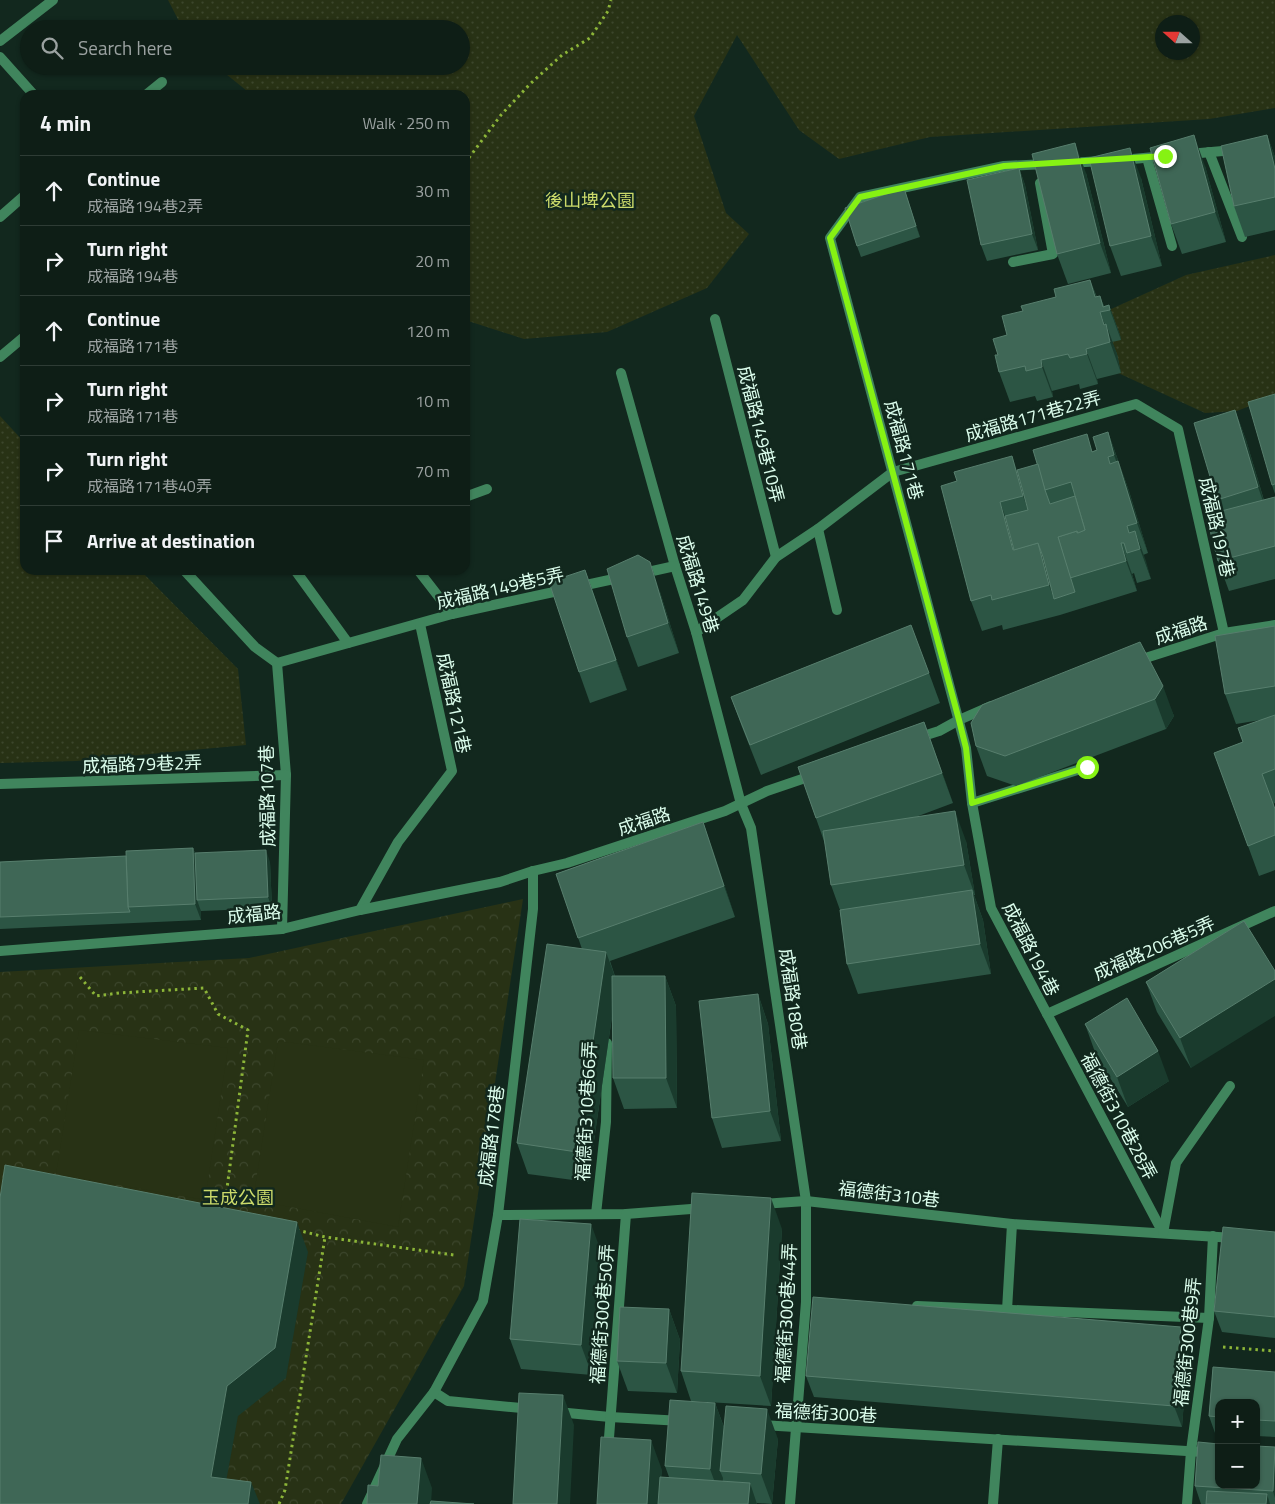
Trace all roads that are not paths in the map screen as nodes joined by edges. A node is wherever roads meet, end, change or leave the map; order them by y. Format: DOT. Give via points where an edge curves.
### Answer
graph roads {
  1 [pos="53,0"];
  2 [pos="27,20"];
  3 [pos="20,26"];
  4 [pos="0,41"];
  5 [pos="0,57"];
  6 [pos="162,82"];
  7 [pos="30,90"];
  8 [pos="152,90"];
  9 [pos="1245,149"];
  10 [pos="1209,152"];
  11 [pos="1148,158"];
  12 [pos="1036,164"];
  13 [pos="20,199"];
  14 [pos="0,216"];
  15 [pos="1242,237"];
  16 [pos="1172,246"];
  17 [pos="1013,262"];
  18 [pos="715,319"];
  19 [pos="20,340"];
  20 [pos="0,356"];
  21 [pos="621,373"];
  22 [pos="1178,429"];
  23 [pos="893,472"];
  24 [pos="486,490"];
  25 [pos="470,495"];
  26 [pos="818,529"];
  27 [pos="776,557"];
  28 [pos="675,566"];
  29 [pos="189,575"];
  30 [pos="299,575"];
  31 [pos="422,575"];
  32 [pos="837,610"];
  33 [pos="452,614"];
  34 [pos="420,624"];
  35 [pos="1275,625"];
  36 [pos="696,632"];
  37 [pos="1224,633"];
  38 [pos="348,643"];
  39 [pos="277,664"];
  40 [pos="1126,664"];
  41 [pos="1005,702"];
  42 [pos="959,720"];
  43 [pos="903,743"];
  44 [pos="1087,767"];
  45 [pos="822,772"];
  46 [pos="286,775"];
  47 [pos="0,784"];
  48 [pos="972,803"];
  49 [pos="741,804"];
  50 [pos="533,871"];
  51 [pos="360,910"];
  52 [pos="1275,911"];
  53 [pos="282,928"];
  54 [pos="0,952"];
  55 [pos="1047,1014"];
  56 [pos="607,1028"];
  57 [pos="1230,1086"];
  58 [pos="806,1201"];
  59 [pos="750,1205"];
  60 [pos="712,1208"];
  61 [pos="596,1214"];
  62 [pos="626,1214"];
  63 [pos="498,1215"];
  64 [pos="1012,1224"];
  65 [pos="1163,1232"];
  66 [pos="1213,1236"];
  67 [pos="1248,1239"];
  68 [pos="911,1306"];
  69 [pos="1007,1310"];
  70 [pos="1209,1318"];
  71 [pos="434,1392"];
  72 [pos="610,1417"];
  73 [pos="688,1421"];
  74 [pos="746,1424"];
  75 [pos="795,1427"];
  76 [pos="998,1439"];
  77 [pos="1191,1451"];
  78 [pos="1215,1453"];
  79 [pos="607,1465"];
  80 [pos="366,1504"];
  81 [pos="790,1504"];
  82 [pos="993,1504"];
  83 [pos="1187,1504"];
  1 -- 2 [label="street"];
  3 -- 4 [label="street"];
  5 -- 7 [label="street"];
  6 -- 8 [label="street"];
  9 -- 10 [label="street"];
  10 -- 11 [label="street"];
  10 -- 15 [label="street"];
  11 -- 12 [label="street"];
  11 -- 16 [label="street"];
  12 -- 17 [label="street" via="1053,254"];
  12 -- 23 [label="street, 成福路171巷" via="1004,166 860,197 830,238"];
  13 -- 14 [label="street"];
  18 -- 27 [label="street, 成福路149巷10弄"];
  19 -- 20 [label="street"];
  21 -- 28 [label="street, 成福路149巷"];
  22 -- 23 [label="street, 成福路171巷22弄" via="1136,404"];
  22 -- 37 [label="street, 成福路197巷"];
  23 -- 26 [label="street"];
  23 -- 42 [label="street, 成福路171巷"];
  24 -- 25 [label="street"];
  26 -- 27 [label="street"];
  26 -- 32 [label="street"];
  27 -- 36 [label="street" via="743,600"];
  28 -- 33 [label="street, 成福路149巷5弄"];
  28 -- 36 [label="street, 成福路149巷"];
  29 -- 39 [label="street" via="255,647"];
  30 -- 38 [label="street"];
  31 -- 33 [label="street"];
  33 -- 34 [label="street, 成福路149巷5弄"];
  34 -- 38 [label="street"];
  34 -- 51 [label="street, 成福路121巷" via="452,770 398,842"];
  35 -- 37 [label="street, 成福路"];
  36 -- 49 [label="street, 成福路149巷"];
  37 -- 40 [label="street, 成福路"];
  38 -- 39 [label="street"];
  39 -- 46 [label="street, 成福路107巷"];
  41 -- 42 [label="street"];
  42 -- 43 [label="street" via="939,731"];
  42 -- 48 [label="street, 成福路194巷" via="966,748"];
  44 -- 48 [label="street"];
  45 -- 49 [label="street, 成福路"];
  46 -- 47 [label="street, 成福路79巷2弄"];
  46 -- 53 [label="street, 成福路107巷"];
  48 -- 55 [label="street, 成福路194巷" via="986,908"];
  49 -- 50 [label="street, 成福路" via="566,863"];
  49 -- 58 [label="street, 成福路180巷" via="751,828"];
  50 -- 51 [label="street, 成福路" via="500,882"];
  50 -- 63 [label="street, 成福路178巷" via="533,909"];
  51 -- 53 [label="street, 成福路"];
  52 -- 55 [label="street, 成福路206巷5弄"];
  53 -- 54 [label="street, 成福路"];
  55 -- 65 [label="street, 福德街310巷28弄"];
  56 -- 61 [label="street, 福德街310巷66弄" via="606,1122"];
  57 -- 65 [label="street" via="1176,1163"];
  58 -- 59 [label="street, 福德街310巷"];
  58 -- 64 [label="street, 福德街310巷"];
  58 -- 75 [label="street, 福德街300巷44弄" via="811,1302"];
  60 -- 62 [label="street"];
  61 -- 62 [label="street"];
  61 -- 63 [label="street"];
  62 -- 72 [label="street, 福德街300巷50弄"];
  63 -- 71 [label="street, 成福路178巷" via="483,1301"];
  64 -- 65 [label="street, 福德街310巷"];
  64 -- 69 [label="street"];
  65 -- 66 [label="street, 福德街310巷"];
  66 -- 67 [label="street, 福德街310巷"];
  66 -- 70 [label="street, 福德街300巷9弄"];
  68 -- 69 [label="street"];
  69 -- 70 [label="street"];
  70 -- 77 [label="street, 福德街300巷9弄"];
  71 -- 72 [label="street" via="448,1401"];
  71 -- 80 [label="street, 成福路178巷" via="397,1439"];
  72 -- 73 [label="street"];
  72 -- 79 [label="street, 福德街300巷50弄"];
  74 -- 75 [label="street, 福德街300巷"];
  75 -- 76 [label="street, 福德街300巷"];
  75 -- 81 [label="street, 福德街300巷44弄"];
  76 -- 77 [label="street, 福德街300巷"];
  76 -- 82 [label="street"];
  77 -- 78 [label="street, 福德街300巷"];
  77 -- 83 [label="street, 福德街300巷9弄"];
}
